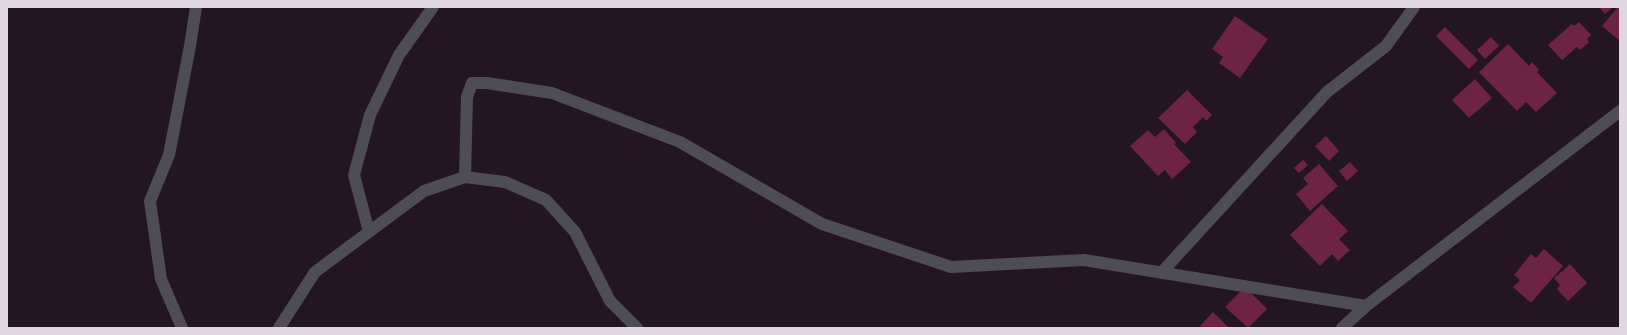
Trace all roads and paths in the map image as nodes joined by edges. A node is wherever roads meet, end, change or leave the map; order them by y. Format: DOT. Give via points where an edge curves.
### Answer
graph roads {
  1 [pos="196,7"];
  2 [pos="433,7"];
  3 [pos="1414,7"];
  4 [pos="1620,110"];
  5 [pos="465,178"];
  6 [pos="369,232"];
  7 [pos="1161,273"];
  8 [pos="1366,306"];
  9 [pos="182,328"];
  10 [pos="279,328"];
  11 [pos="637,328"];
  12 [pos="1342,328"];
  1 -- 9 [label="street" via="169,154 150,201 161,279"];
  2 -- 6 [label="street" via="399,55 370,115 354,175"];
  3 -- 7 [label="street" via="1386,46 1327,92"];
  4 -- 8 [label="street"];
  5 -- 6 [label="street" via="424,191"];
  5 -- 7 [label="street" via="467,97 472,83 487,83 552,93 680,142 822,224 951,267 1084,260"];
  5 -- 11 [label="street" via="505,182 546,200 575,232 610,301"];
  6 -- 10 [label="street" via="315,272"];
  7 -- 8 [label="street"];
  8 -- 12 [label="street"];
}
